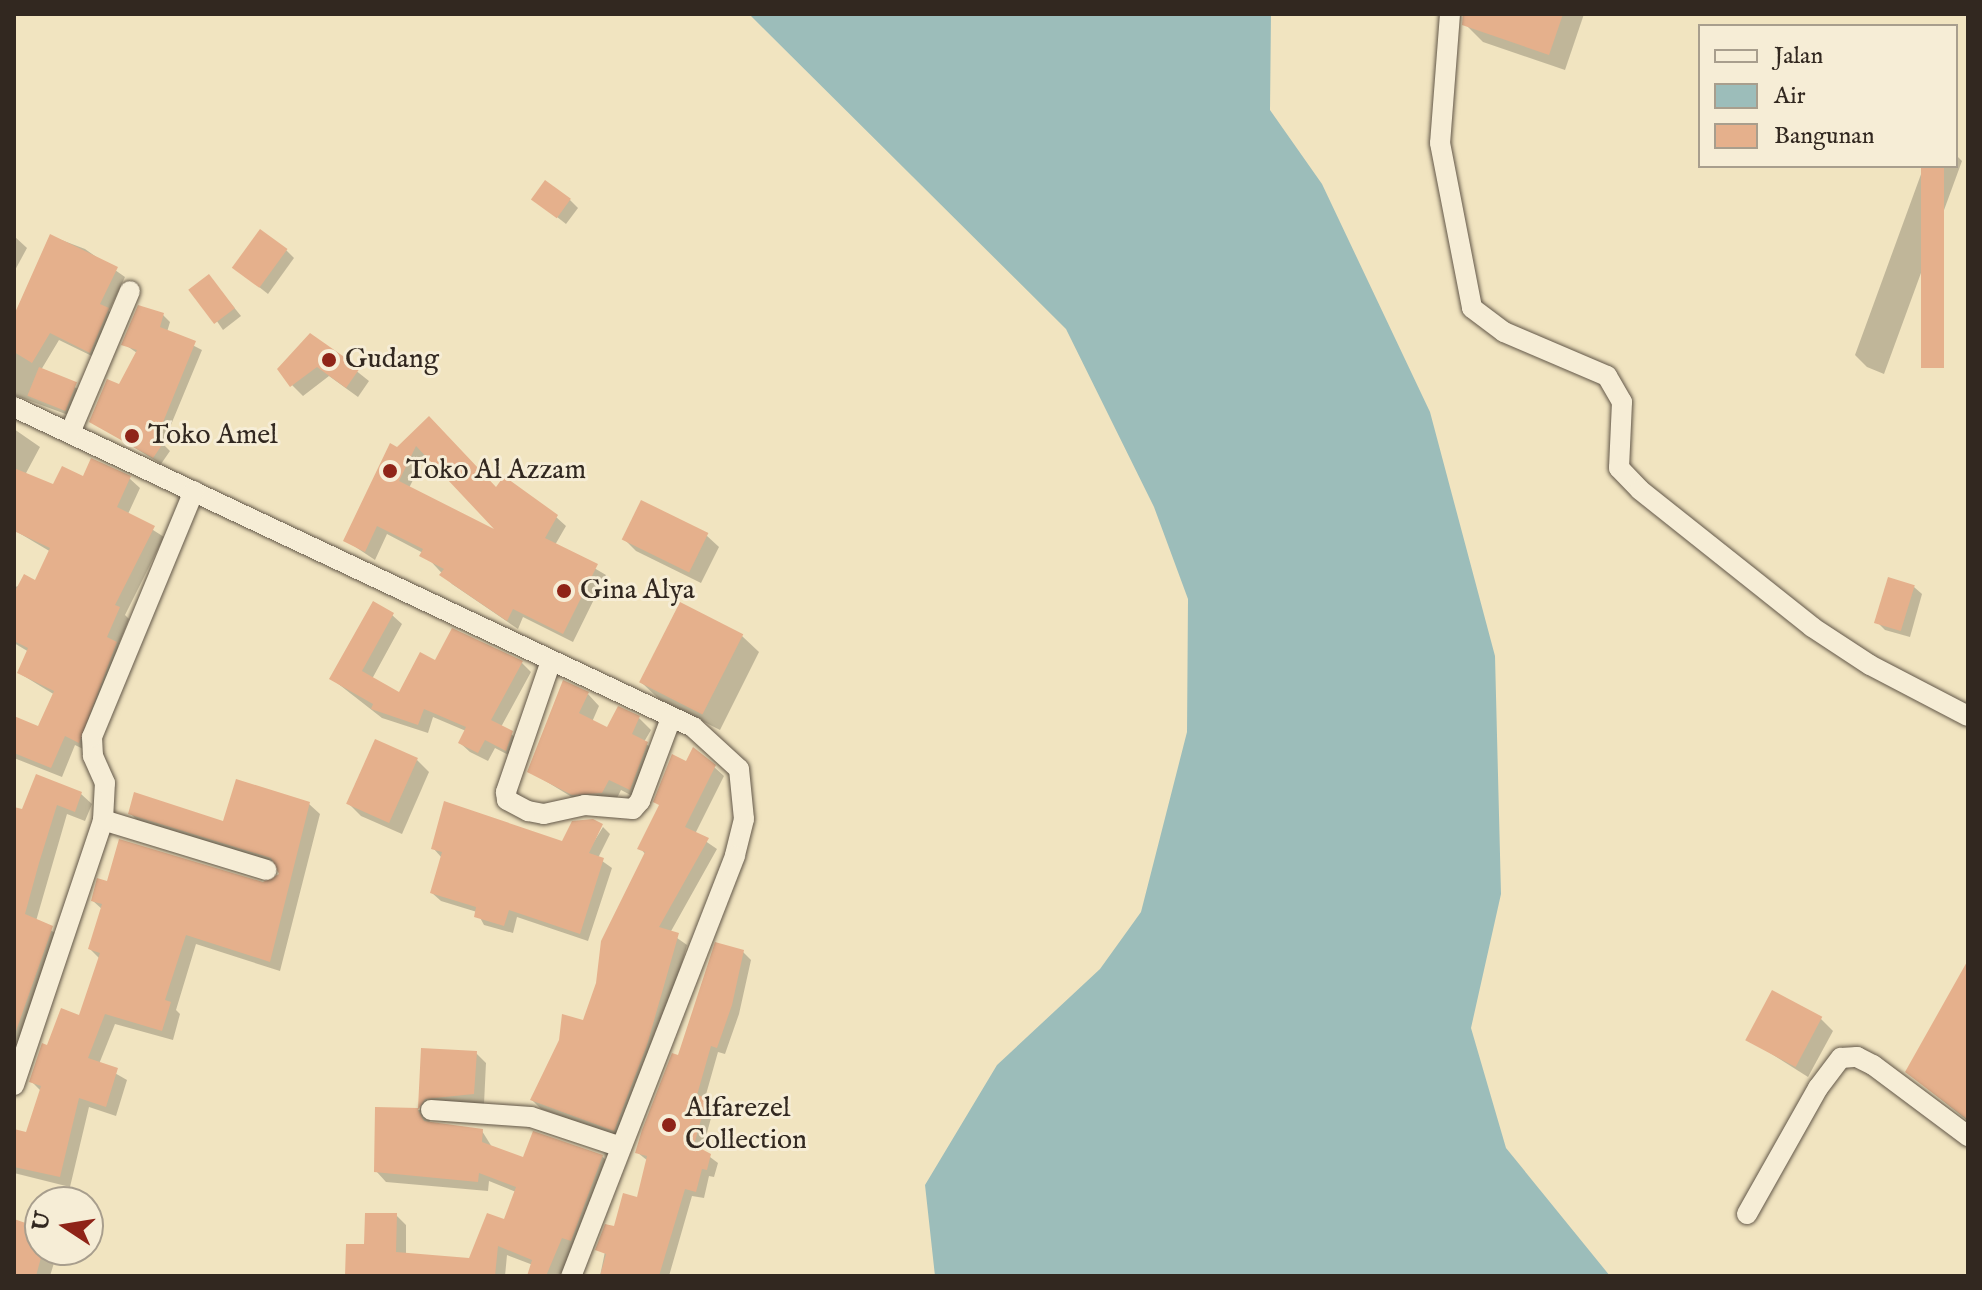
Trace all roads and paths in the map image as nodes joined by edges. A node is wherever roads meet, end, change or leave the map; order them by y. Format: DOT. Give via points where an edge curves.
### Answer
graph roads {
  1 [pos="1450,14"];
  2 [pos="130,291"];
  3 [pos="14,407"];
  4 [pos="70,433"];
  5 [pos="194,491"];
  6 [pos="551,661"];
  7 [pos="1968,716"];
  8 [pos="671,718"];
  9 [pos="103,820"];
  10 [pos="267,870"];
  11 [pos="14,1085"];
  12 [pos="431,1110"];
  13 [pos="1968,1136"];
  14 [pos="621,1147"];
  15 [pos="1747,1214"];
  16 [pos="571,1276"];
  1 -- 7 [label="street" via="1440,143 1472,308 1504,332 1607,376 1622,402 1619,468 1640,490 1812,627 1870,665"];
  2 -- 4 [label="street"];
  3 -- 4 [label="street"];
  4 -- 5 [label="street"];
  5 -- 6 [label="street"];
  5 -- 9 [label="street" via="92,737 93,756 105,783"];
  6 -- 8 [label="street"];
  6 -- 8 [label="street" via="506,792 507,800 528,811 544,814 585,805 633,809"];
  8 -- 14 [label="street" via="693,727 739,769 744,819 695,968"];
  9 -- 10 [label="street"];
  9 -- 11 [label="street"];
  12 -- 14 [label="street" via="531,1117"];
  13 -- 15 [label="street" via="1873,1065 1857,1057 1841,1058 1818,1088"];
  14 -- 16 [label="street"];
}
